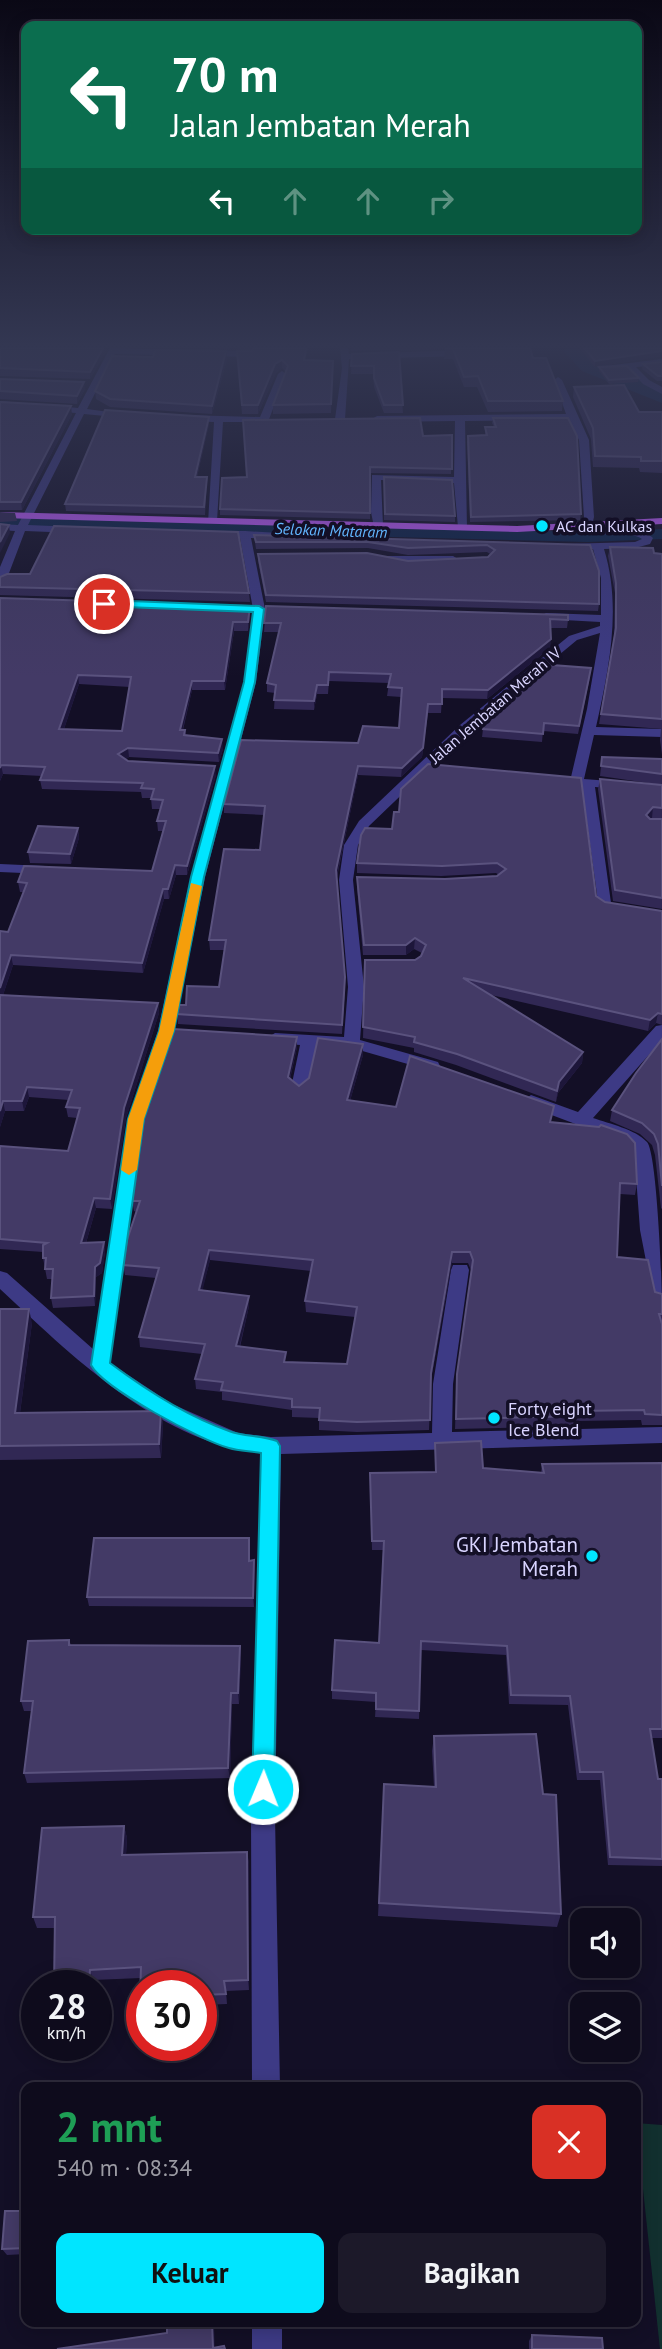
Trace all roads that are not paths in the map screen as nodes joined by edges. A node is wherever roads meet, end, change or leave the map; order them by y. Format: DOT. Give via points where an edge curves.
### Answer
graph roads {
  1 [pos="57,458"];
  2 [pos="215,458"];
  3 [pos="459,458"];
  4 [pos="585,458"];
  5 [pos="459,480"];
  6 [pos="0,515"];
  7 [pos="24,521"];
  8 [pos="212,521"];
  9 [pos="662,521"];
  10 [pos="379,525"];
  11 [pos="586,526"];
  12 [pos="0,527"];
  13 [pos="464,527"];
  14 [pos="92,530"];
  15 [pos="203,533"];
  16 [pos="245,534"];
  17 [pos="285,536"];
  18 [pos="427,542"];
  19 [pos="556,546"];
  20 [pos="598,546"];
  21 [pos="370,554"];
  22 [pos="249,555"];
  23 [pos="262,555"];
  24 [pos="463,559"];
  25 [pos="427,560"];
  26 [pos="0,581"];
  27 [pos="527,616"];
  28 [pos="606,624"];
  29 [pos="590,731"];
  30 [pos="662,733"];
  31 [pos="425,766"];
  32 [pos="449,768"];
  33 [pos="554,779"];
  34 [pos="582,782"];
  35 [pos="660,787"];
  36 [pos="0,868"];
  37 [pos="59,871"];
  38 [pos="662,916"];
  39 [pos="662,1030"];
  40 [pos="256,1037"];
  41 [pos="309,1040"];
  42 [pos="352,1043"];
  43 [pos="449,1071"];
  44 [pos="299,1088"];
  45 [pos="509,1093"];
  46 [pos="582,1119"];
  47 [pos="460,1270"];
  48 [pos="0,1278"];
  49 [pos="662,1297"];
  50 [pos="100,1365"];
  51 [pos="662,1435"];
  52 [pos="442,1443"];
  53 [pos="271,1446"];
  54 [pos="266,2082"];
  55 [pos="267,2327"];
  56 [pos="267,2349"];
  1 -- 7 [label="street"];
  2 -- 8 [label="street"];
  3 -- 5 [label="street"];
  4 -- 11 [label="street"];
  5 -- 10 [label="street" via="376,477 374,503"];
  5 -- 13 [label="street"];
  6 -- 7 [label="main road"];
  7 -- 8 [label="main road"];
  7 -- 12 [label="street"];
  7 -- 14 [label="street"];
  7 -- 26 [label="street"];
  8 -- 10 [label="main road"];
  9 -- 11 [label="main road"];
  10 -- 13 [label="main road"];
  11 -- 13 [label="main road"];
  11 -- 20 [label="street" via="596,533 646,536 641,544"];
  15 -- 16 [label="street"];
  16 -- 17 [label="street"];
  16 -- 22 [label="street"];
  18 -- 25 [label="street"];
  19 -- 20 [label="street"];
  20 -- 28 [label="street" via="607,580"];
  21 -- 25 [label="street" via="378,559"];
  22 -- 23 [label="street"];
  22 -- 50 [label="street" via="259,609 250,682 219,769 173,1031 136,1119"];
  24 -- 25 [label="street"];
  27 -- 28 [label="street"];
  28 -- 29 [label="street"];
  28 -- 31 [label="street, Jalan Jembatan Merah IV" via="573,638"];
  29 -- 30 [label="street"];
  29 -- 34 [label="street"];
  31 -- 32 [label="street, Jalan Jembatan Merah IV"];
  31 -- 42 [label="street, Jalan Jembatan Merah IV" via="364,824 351,845 360,963"];
  33 -- 34 [label="street"];
  34 -- 35 [label="street"];
  34 -- 38 [label="street" via="604,906"];
  36 -- 37 [label="street"];
  39 -- 46 [label="street"];
  40 -- 41 [label="street"];
  41 -- 42 [label="street"];
  41 -- 44 [label="street"];
  42 -- 43 [label="street"];
  45 -- 46 [label="street"];
  46 -- 49 [label="street" via="642,1147 649,1230"];
  47 -- 52 [label="street" via="443,1384"];
  48 -- 50 [label="street"];
  50 -- 53 [label="street" via="132,1390 201,1428 230,1440"];
  51 -- 52 [label="street"];
  52 -- 53 [label="street"];
  53 -- 54 [label="street" via="262,1816"];
  55 -- 56 [label="street"];
}
